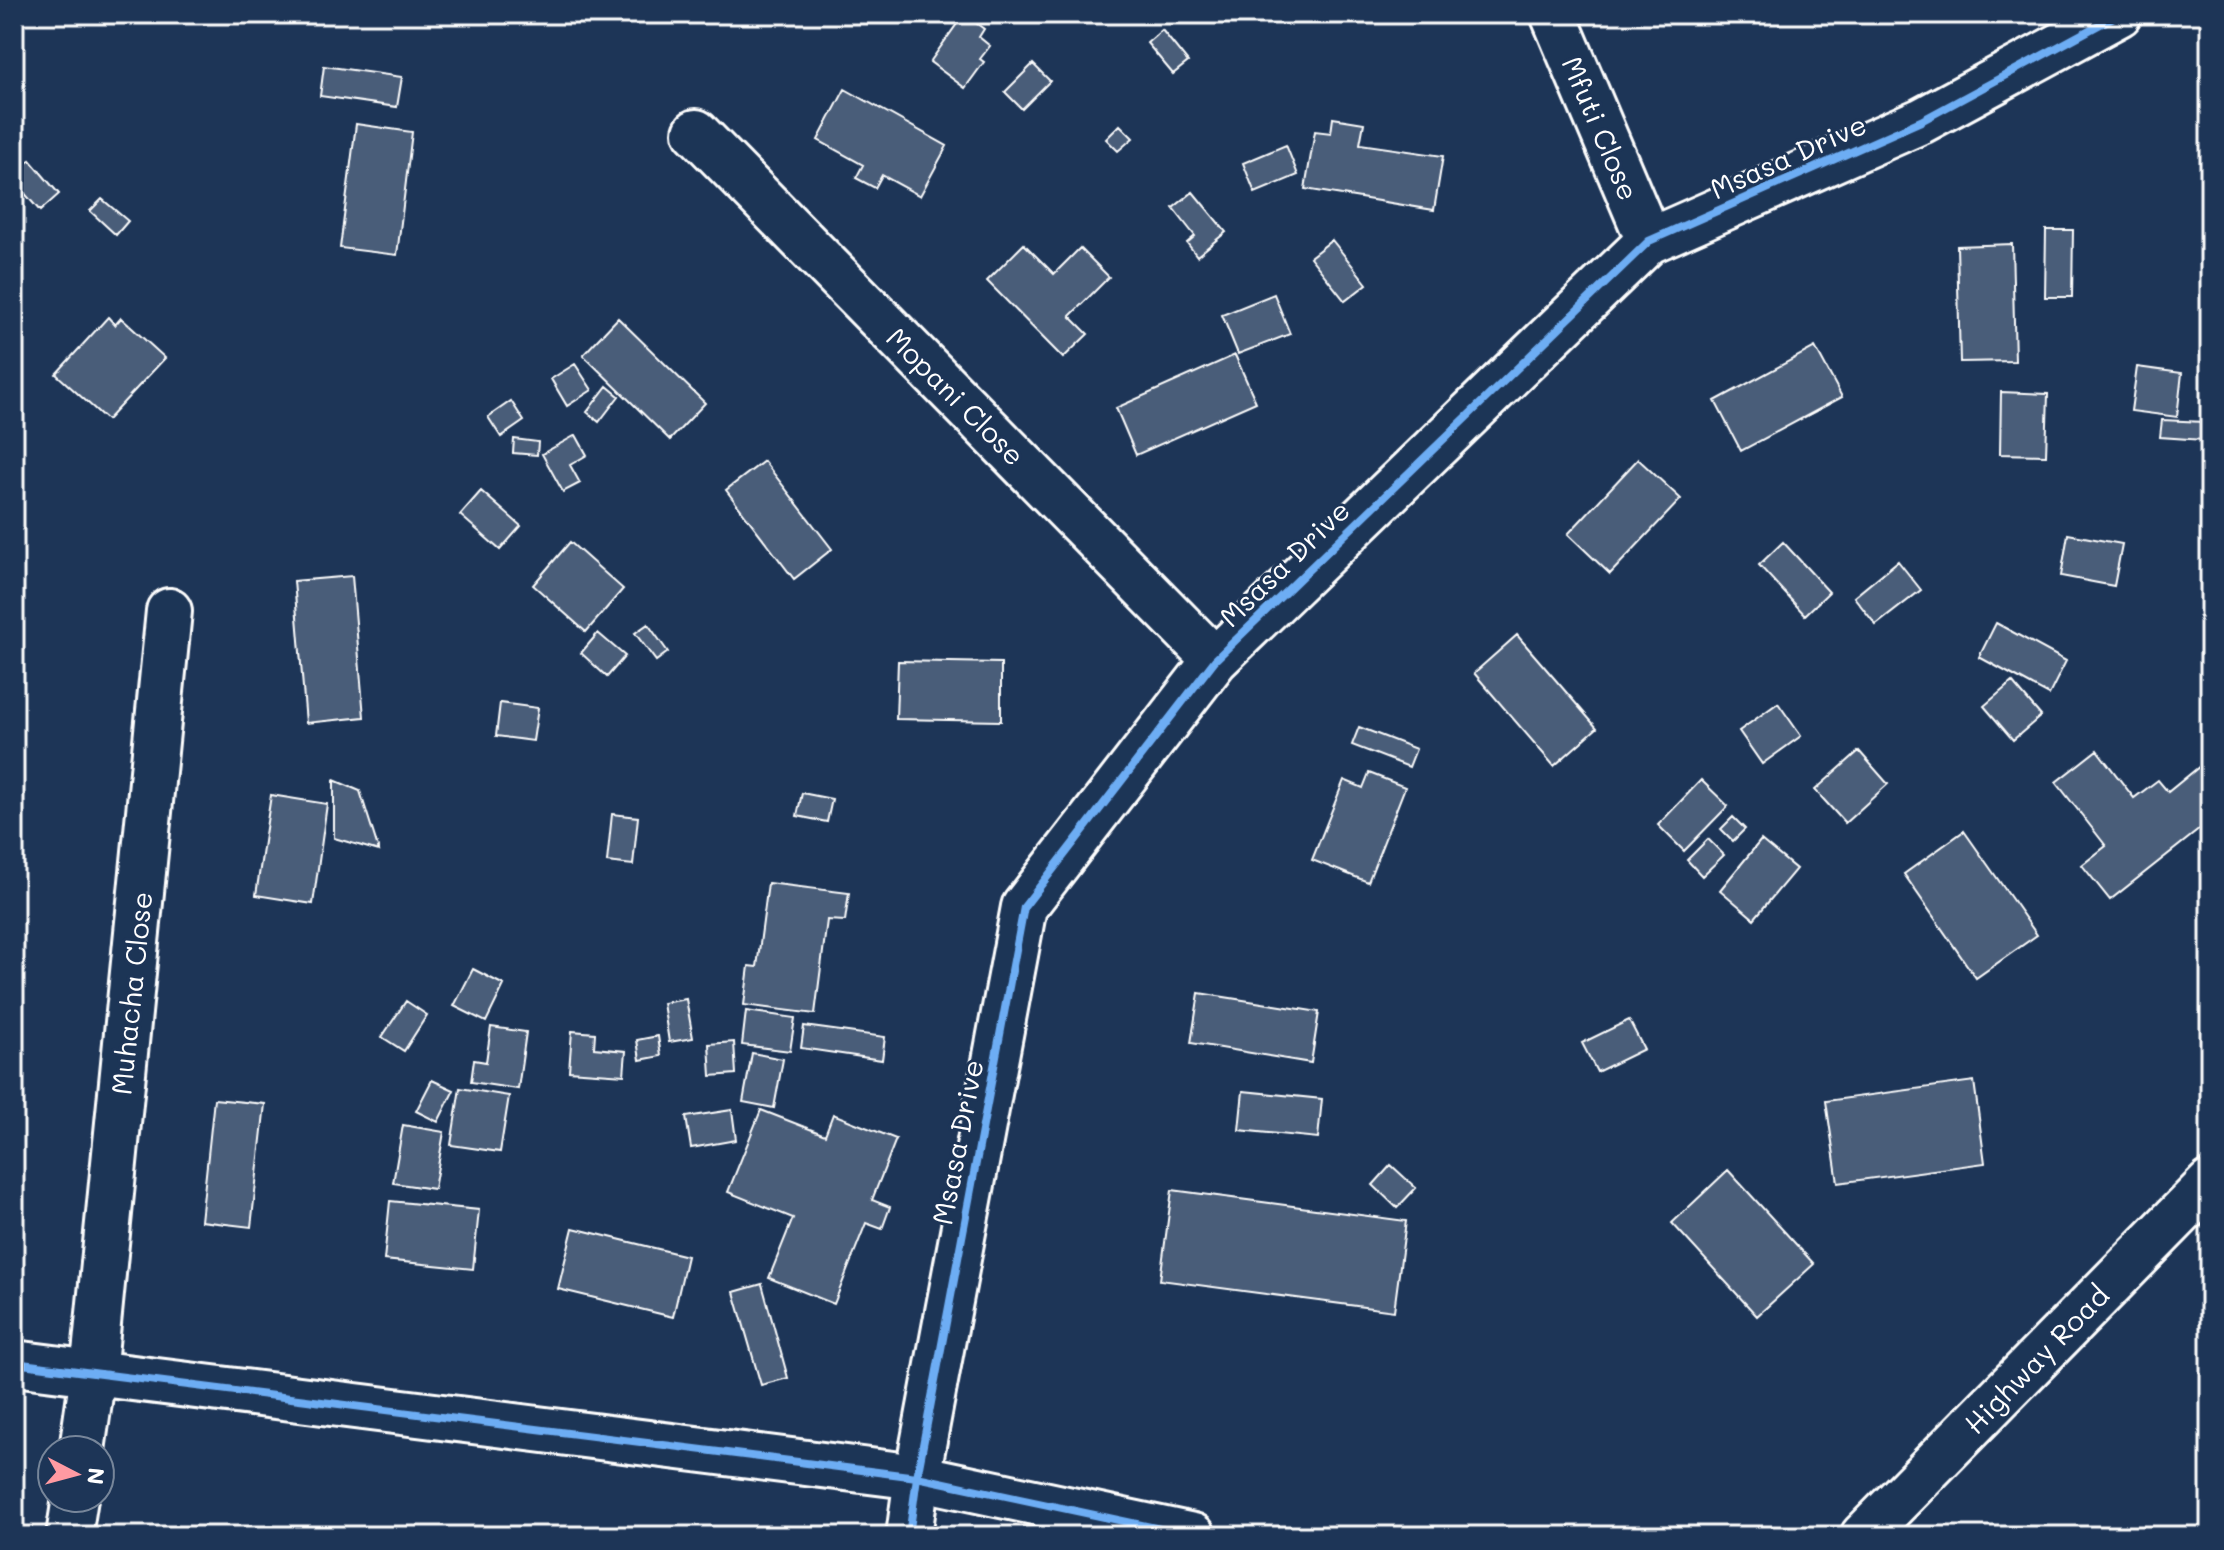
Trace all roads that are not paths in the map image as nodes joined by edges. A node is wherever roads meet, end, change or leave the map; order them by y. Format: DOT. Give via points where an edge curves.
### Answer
graph roads {
  1 [pos="1553,14"];
  2 [pos="2119,14"];
  3 [pos="696,132"];
  4 [pos="1649,241"];
  5 [pos="169,611"];
  6 [pos="1215,660"];
  7 [pos="2210,1183"];
  8 [pos="14,1363"];
  9 [pos="93,1374"];
  10 [pos="84,1434"];
  11 [pos="917,1477"];
  12 [pos="72,1514"];
  13 [pos="69,1536"];
  14 [pos="909,1536"];
  15 [pos="1193,1536"];
  16 [pos="1863,1536"];
  1 -- 4 [label="street, Mfuti Close"];
  2 -- 4 [label="street, Msasa Drive" via="1921,121"];
  3 -- 6 [label="street, Mopani Close"];
  4 -- 6 [label="street, Msasa Drive"];
  5 -- 9 [label="street, Muhacha Close"];
  6 -- 11 [label="street, Msasa Drive" via="1024,907"];
  7 -- 16 [label="street, Highway Road"];
  8 -- 9 [label="street"];
  9 -- 10 [label="street, Muhacha Close"];
  9 -- 11 [label="street"];
  11 -- 14 [label="street, Msasa Drive"];
  11 -- 15 [label="street"];
  12 -- 13 [label="street"];
}
